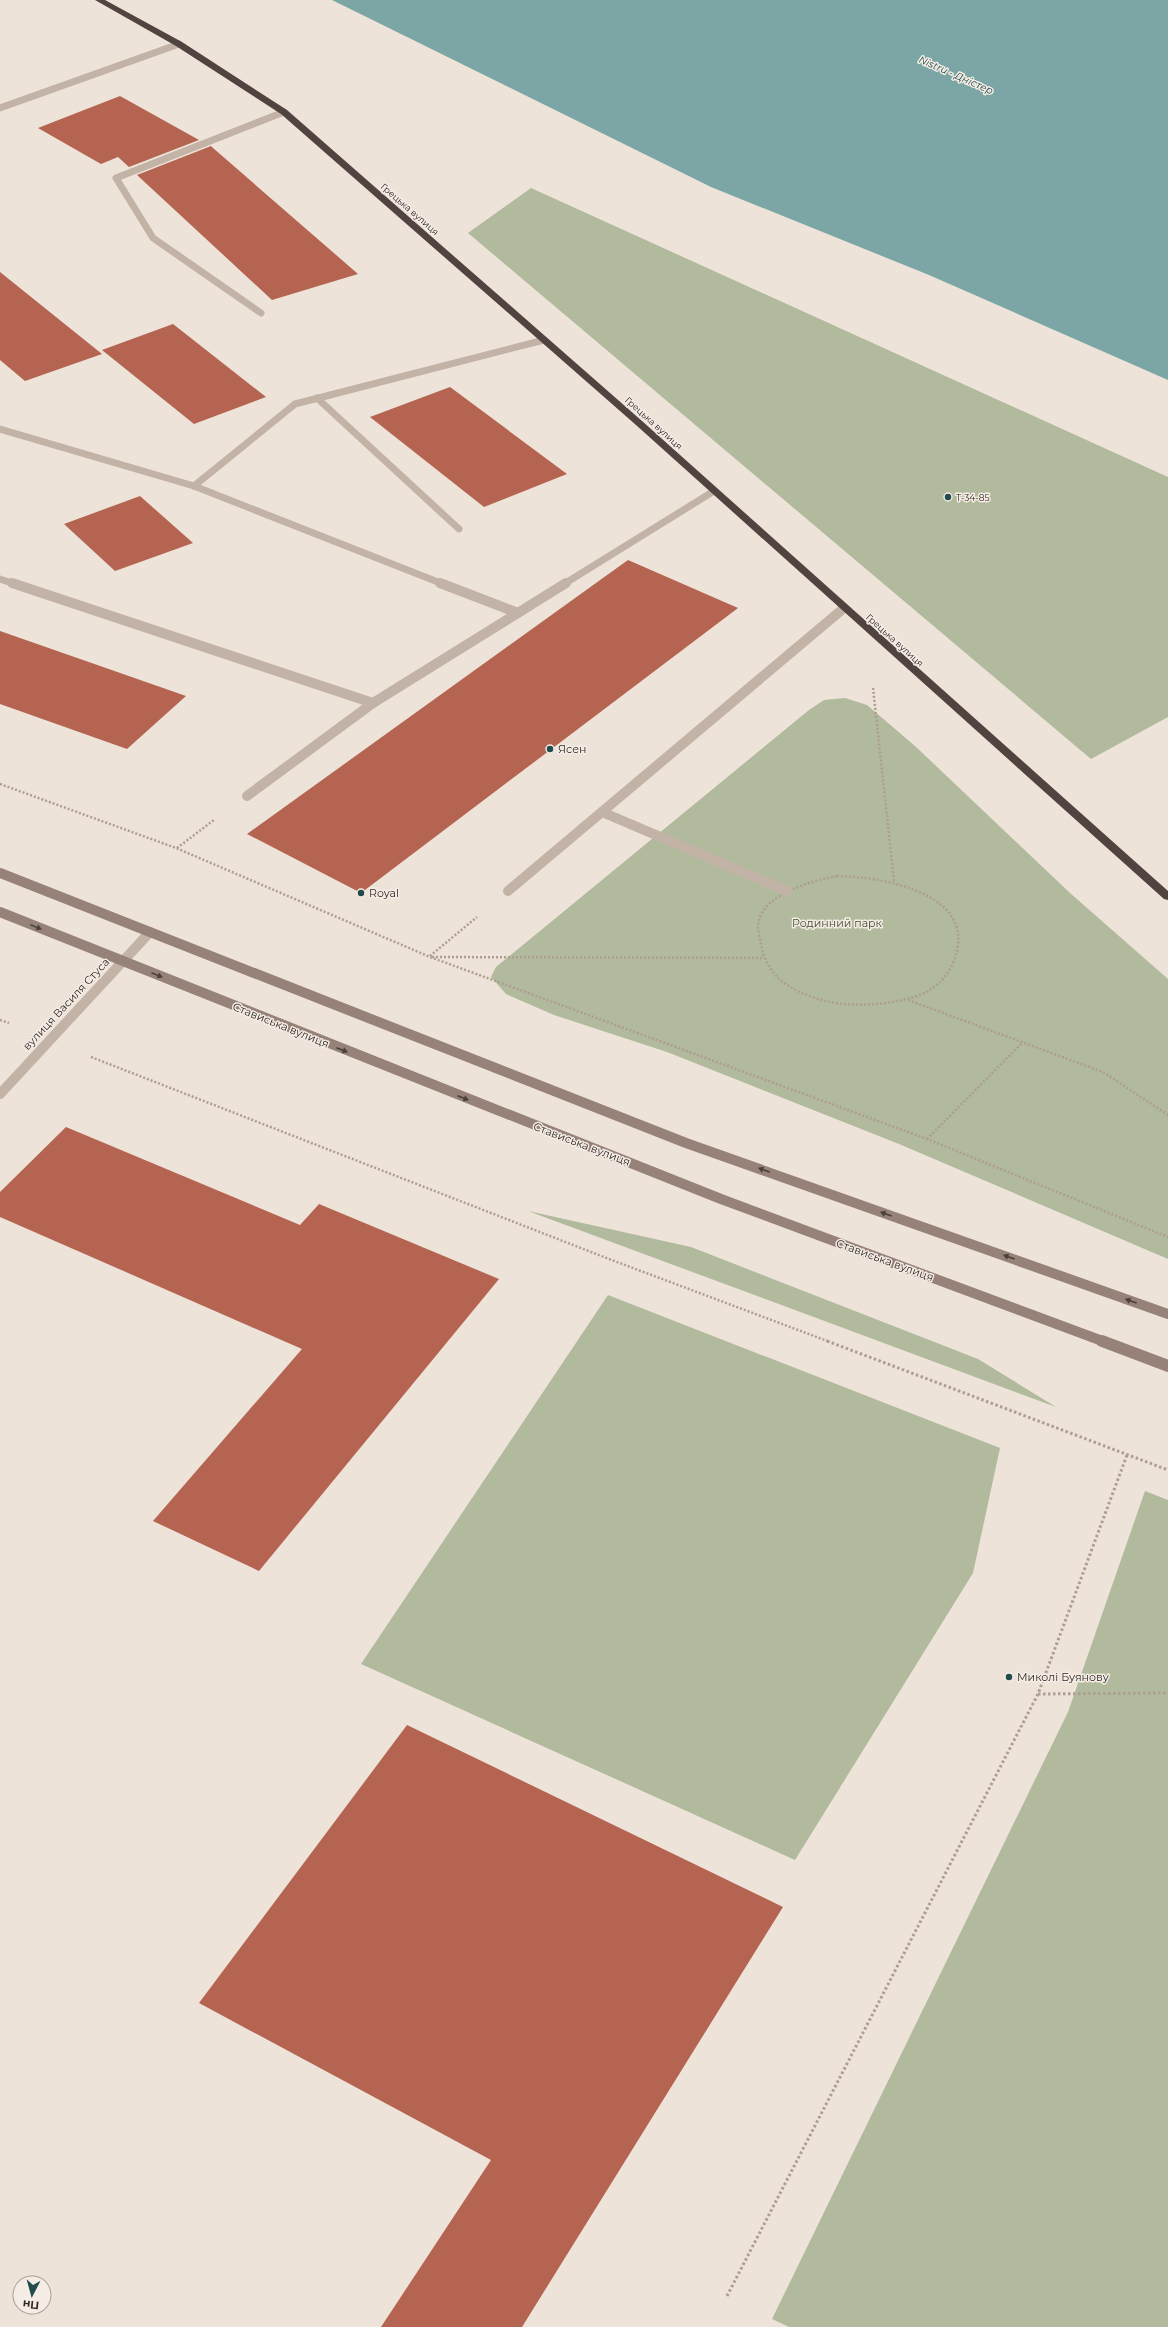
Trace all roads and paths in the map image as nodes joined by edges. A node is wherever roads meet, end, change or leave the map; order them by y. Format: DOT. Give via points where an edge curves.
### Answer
graph roads {
  1 [pos="99,0"];
  2 [pos="179,44"];
  3 [pos="0,108"];
  4 [pos="284,112"];
  5 [pos="261,313"];
  6 [pos="544,340"];
  7 [pos="317,398"];
  8 [pos="0,429"];
  9 [pos="194,486"];
  10 [pos="714,491"];
  11 [pos="459,530"];
  12 [pos="0,579"];
  13 [pos="844,608"];
  14 [pos="518,613"];
  15 [pos="873,686"];
  16 [pos="373,703"];
  17 [pos="0,784"];
  18 [pos="247,796"];
  19 [pos="602,812"];
  20 [pos="176,848"];
  21 [pos="0,873"];
  22 [pos="894,881"];
  23 [pos="508,891"];
  24 [pos="787,891"];
  25 [pos="1168,897"];
  26 [pos="0,912"];
  27 [pos="150,932"];
  28 [pos="430,957"];
  29 [pos="762,958"];
  30 [pos="122,962"];
  31 [pos="908,1000"];
  32 [pos="0,1020"];
  33 [pos="48,1040"];
  34 [pos="1023,1042"];
  35 [pos="0,1094"];
  36 [pos="1168,1115"];
  37 [pos="927,1139"];
  38 [pos="1168,1237"];
  39 [pos="1168,1314"];
  40 [pos="1168,1366"];
  41 [pos="1127,1455"];
  42 [pos="1168,1470"];
  43 [pos="1168,1693"];
  44 [pos="1038,1694"];
  45 [pos="727,2296"];
  1 -- 2 [label="highway, Грецька вулиця"];
  2 -- 3 [label="street"];
  2 -- 4 [label="highway, Грецька вулиця"];
  4 -- 5 [label="street" via="116,178 153,238"];
  4 -- 6 [label="highway, Грецька вулиця"];
  6 -- 7 [label="street"];
  6 -- 10 [label="highway, Грецька вулиця"];
  7 -- 9 [label="street" via="295,404"];
  7 -- 11 [label="street"];
  8 -- 9 [label="street"];
  9 -- 14 [label="street"];
  10 -- 13 [label="highway, Грецька вулиця"];
  10 -- 14 [label="street"];
  12 -- 16 [label="street"];
  13 -- 19 [label="street"];
  13 -- 25 [label="highway, Грецька вулиця"];
  14 -- 16 [label="street"];
  15 -- 22 [label="path"];
  16 -- 18 [label="street"];
  17 -- 20 [label="path"];
  18 -- 20 [label="path"];
  19 -- 23 [label="street"];
  19 -- 24 [label="street"];
  20 -- 28 [label="path"];
  21 -- 27 [label="main road"];
  22 -- 24 [label="path" via="866,876 838,876 811,881"];
  22 -- 31 [label="path" via="919,890 940,904 954,920 960,939 959,958 949,975 932,990"];
  23 -- 28 [label="path"];
  24 -- 29 [label="path" via="770,904 759,922 756,940"];
  26 -- 30 [label="main road, Стависька вулиця, one-way"];
  27 -- 30 [label="street, вулиця Василя Стуса"];
  39 -- 27 [label="main road, one-way" via="686,1143"];
  28 -- 29 [label="path"];
  28 -- 37 [label="path"];
  29 -- 31 [label="path" via="775,976 796,990 822,1000 850,1006 880,1006"];
  30 -- 33 [label="street, вулиця Василя Стуса"];
  30 -- 40 [label="main road, Стависька вулиця, one-way" via="721,1199"];
  31 -- 34 [label="path"];
  32 -- 33 [label="path"];
  33 -- 35 [label="street, вулиця Василя Стуса"];
  33 -- 41 [label="path" via="609,1259"];
  34 -- 36 [label="path" via="1103,1072"];
  34 -- 37 [label="path"];
  37 -- 38 [label="path"];
  41 -- 42 [label="path"];
  41 -- 44 [label="path"];
  43 -- 44 [label="path"];
  44 -- 45 [label="path"];
}
